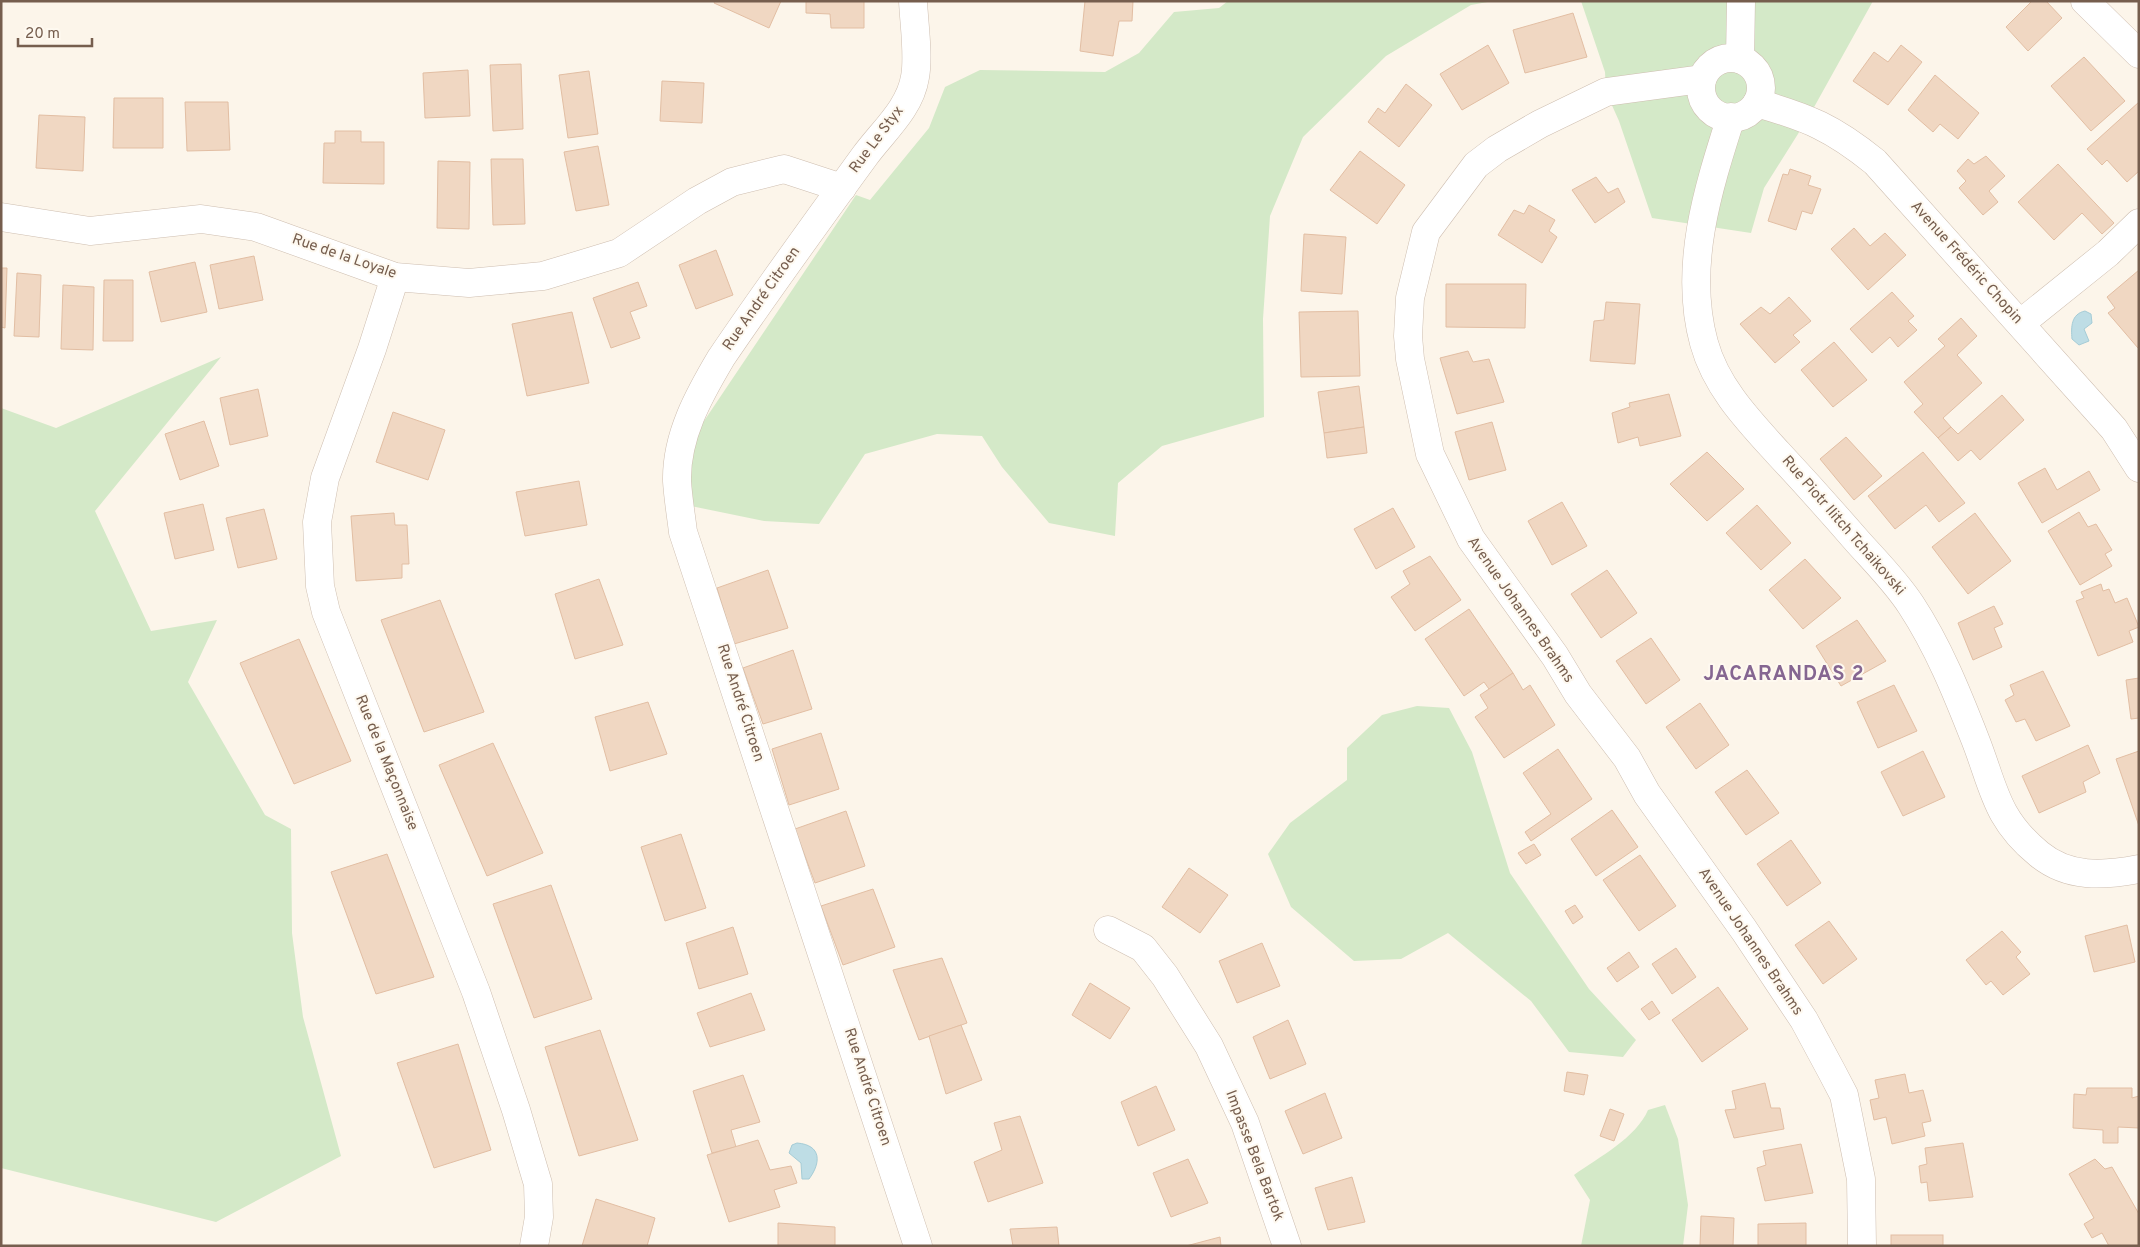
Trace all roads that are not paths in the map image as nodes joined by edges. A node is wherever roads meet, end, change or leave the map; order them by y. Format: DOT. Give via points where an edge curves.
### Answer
graph roads {
  1 [pos="912,1"];
  2 [pos="1741,1"];
  3 [pos="2085,1"];
  4 [pos="2139,54"];
  5 [pos="1740,59"];
  6 [pos="1702,79"];
  7 [pos="1757,103"];
  8 [pos="1731,117"];
  9 [pos="842,188"];
  10 [pos="1,217"];
  11 [pos="2139,223"];
  12 [pos="395,277"];
  13 [pos="2021,323"];
  14 [pos="2139,468"];
  15 [pos="2139,869"];
  16 [pos="1108,930"];
  17 [pos="534,1246"];
  18 [pos="918,1246"];
  19 [pos="1286,1246"];
  20 [pos="1862,1246"];
  1 -- 9 [label="street, Rue Le Styx" via="916,38 915,77 907,99"];
  2 -- 5 [label="street"];
  3 -- 4 [label="street"];
  5 -- 6 [label="street" via="1731,58 1713,64"];
  5 -- 7 [label="street" via="1748,63 1759,77 1762,86"];
  6 -- 8 [label="street" via="1701,88 1707,105 1721,116"];
  6 -- 20 [label="street, Avenue Johannes Brahms" via="1606,92 1540,124 1476,165 1440,210 1424,239 1410,298 1410,358 1430,454 1470,540 1627,758 1647,794 1744,930 1804,1020 1844,1095 1861,1179"];
  7 -- 8 [label="street" via="1746,114"];
  7 -- 13 [label="street, Avenue Frédéric Chopin" via="1814,121 1843,136 1875,162"];
  8 -- 15 [label="street, Rue Piotr Ilitch Tchaikovski" via="1702,223 1696,269 1698,314 1704,344 1721,384 1749,421 1911,605 1954,688 2000,810 2018,834 2039,855 2065,870 2089,875"];
  9 -- 12 [label="street, Rue de la Loyale" via="784,169 732,182 697,201 619,253 543,276 469,283"];
  9 -- 18 [label="street, Rue André Citroen" via="748,317 700,393 683,438 677,480 683,532"];
  10 -- 12 [label="street, Rue de la Loyale" via="90,232 201,218 256,227"];
  11 -- 13 [label="street" via="2108,253"];
  12 -- 17 [label="street, Rue de la Maçonnaise" via="325,478 316,522 320,586 326,612 476,992 516,1110 538,1184"];
  13 -- 14 [label="street, Avenue Frédéric Chopin" via="2114,429"];
  16 -- 19 [label="street, Impasse Bela Bartok" via="1143,948 1165,976 1209,1046 1245,1123"];
}
